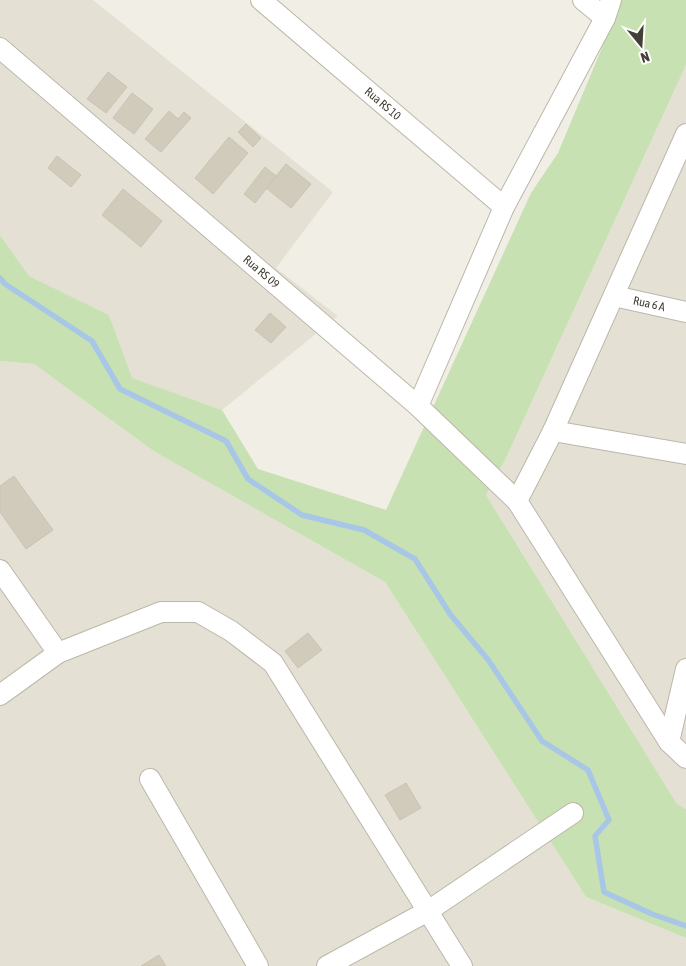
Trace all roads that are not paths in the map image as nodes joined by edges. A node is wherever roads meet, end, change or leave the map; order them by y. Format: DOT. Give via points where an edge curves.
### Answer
graph roads {
  1 [pos="262,0"];
  2 [pos="583,0"];
  3 [pos="608,9"];
  4 [pos="0,48"];
  5 [pos="686,134"];
  6 [pos="504,207"];
  7 [pos="614,296"];
  8 [pos="686,312"];
  9 [pos="418,406"];
  10 [pos="553,431"];
  11 [pos="686,454"];
  12 [pos="517,501"];
  13 [pos="0,570"];
  14 [pos="58,653"];
  15 [pos="686,668"];
  16 [pos="0,695"];
  17 [pos="669,742"];
  18 [pos="686,758"];
  19 [pos="150,779"];
  20 [pos="573,814"];
  21 [pos="428,911"];
  22 [pos="258,966"];
  23 [pos="327,966"];
  24 [pos="462,966"];
  1 -- 6 [label="street, Rua RS 10"];
  2 -- 3 [label="street"];
  3 -- 6 [label="street"];
  4 -- 9 [label="street, Rua RS 09"];
  5 -- 7 [label="street"];
  6 -- 9 [label="street"];
  7 -- 8 [label="street, Rua 6 A"];
  7 -- 10 [label="street"];
  9 -- 12 [label="street, Rua RS 09"];
  10 -- 11 [label="street"];
  10 -- 12 [label="street"];
  12 -- 17 [label="street, Rua RS 09"];
  13 -- 14 [label="street"];
  14 -- 16 [label="street"];
  14 -- 21 [label="street" via="161,612 198,612 231,631 273,664"];
  15 -- 17 [label="street"];
  17 -- 18 [label="street, Rua RS 09"];
  19 -- 22 [label="street"];
  20 -- 21 [label="street"];
  21 -- 23 [label="street"];
  21 -- 24 [label="street"];
}
